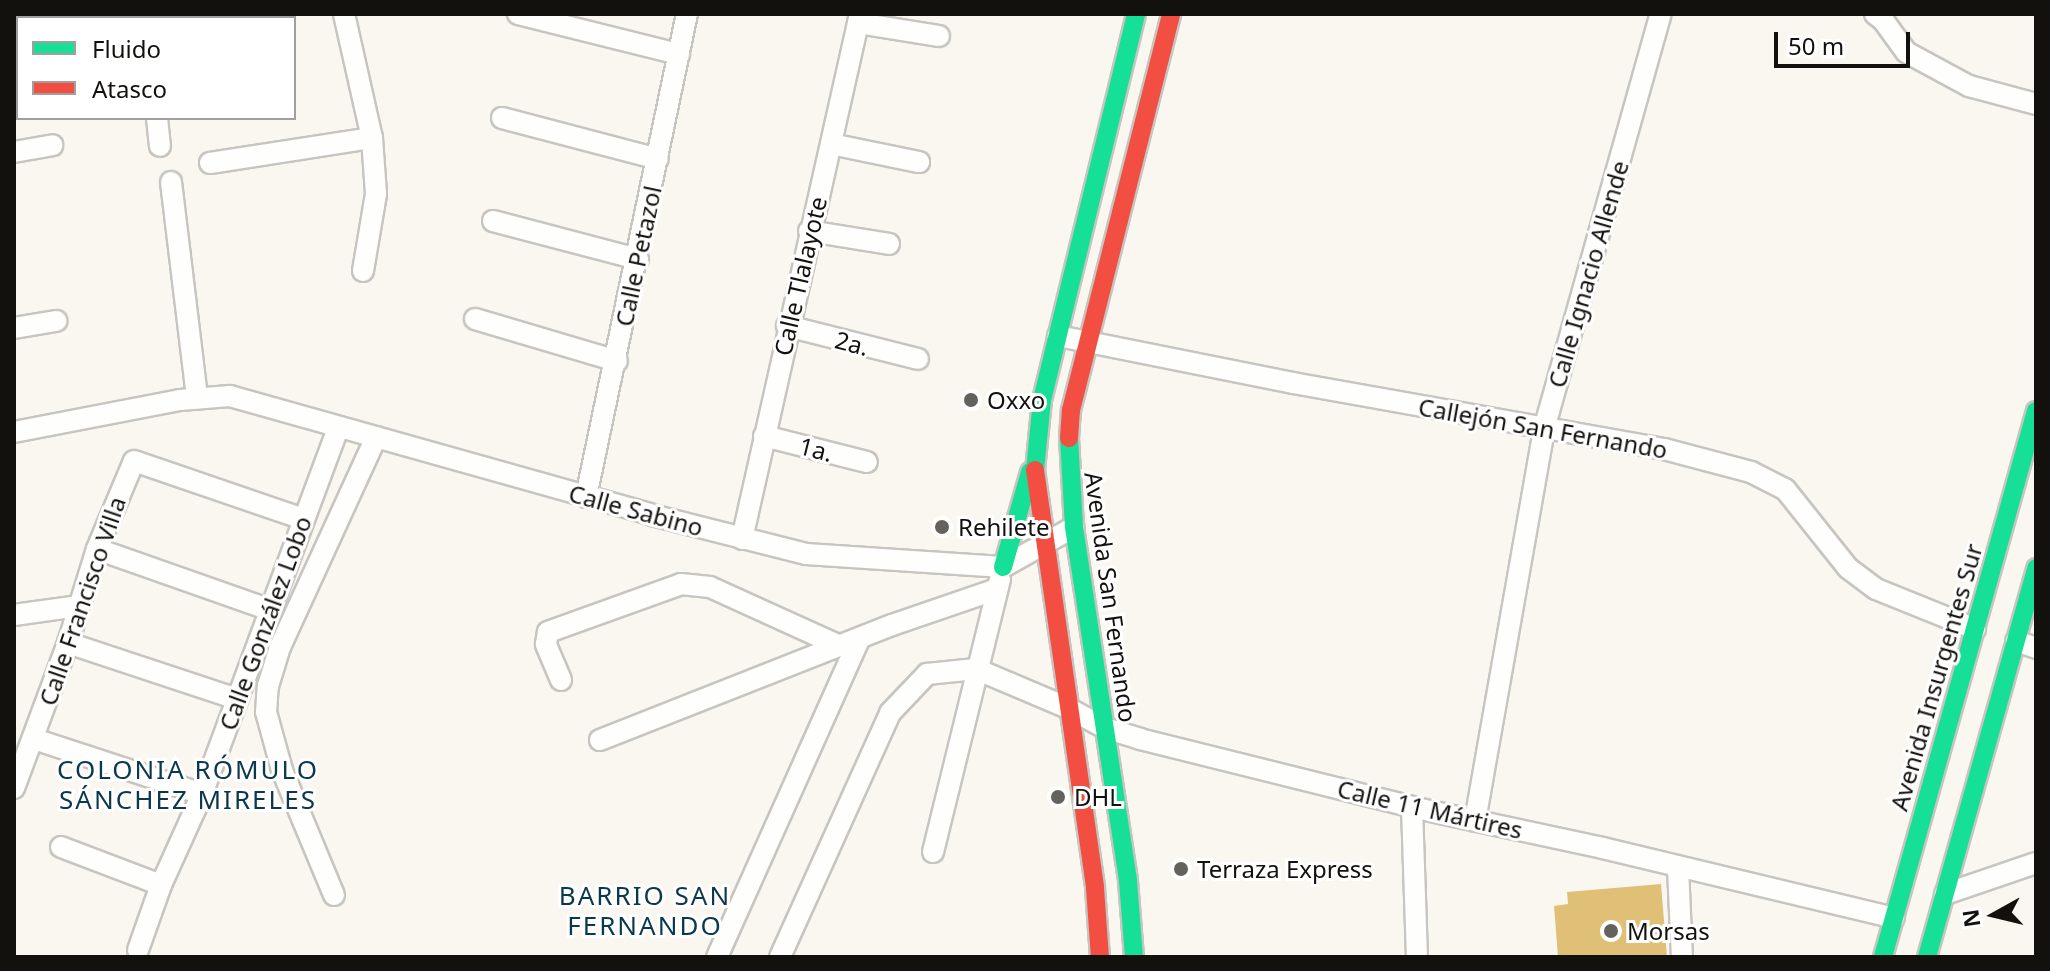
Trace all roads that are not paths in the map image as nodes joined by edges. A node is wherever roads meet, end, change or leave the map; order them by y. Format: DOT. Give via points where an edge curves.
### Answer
graph roads {
  1 [pos="344,14"];
  2 [pos="518,14"];
  3 [pos="687,14"];
  4 [pos="1136,14"];
  5 [pos="1171,14"];
  6 [pos="1661,14"];
  7 [pos="1875,14"];
  8 [pos="859,18"];
  9 [pos="939,36"];
  10 [pos="679,54"];
  11 [pos="2036,104"];
  12 [pos="502,118"];
  13 [pos="157,120"];
  14 [pos="372,138"];
  15 [pos="831,144"];
  16 [pos="52,145"];
  17 [pos="160,146"];
  18 [pos="14,152"];
  19 [pos="658,159"];
  20 [pos="919,162"];
  21 [pos="210,163"];
  22 [pos="171,182"];
  23 [pos="493,221"];
  24 [pos="809,231"];
  25 [pos="889,244"];
  26 [pos="638,259"];
  27 [pos="363,271"];
  28 [pos="475,319"];
  29 [pos="56,321"];
  30 [pos="787,326"];
  31 [pos="14,328"];
  32 [pos="1058,336"];
  33 [pos="1088,341"];
  34 [pos="918,359"];
  35 [pos="617,361"];
  36 [pos="197,398"];
  37 [pos="2036,411"];
  38 [pos="338,428"];
  39 [pos="1544,429"];
  40 [pos="14,432"];
  41 [pos="764,436"];
  42 [pos="376,437"];
  43 [pos="1033,460"];
  44 [pos="867,462"];
  45 [pos="586,497"];
  46 [pos="303,519"];
  47 [pos="1074,527"];
  48 [pos="742,539"];
  49 [pos="1043,545"];
  50 [pos="97,549"];
  51 [pos="1003,567"];
  52 [pos="2036,568"];
  53 [pos="997,589"];
  54 [pos="79,606"];
  55 [pos="270,610"];
  56 [pos="14,615"];
  57 [pos="1975,629"];
  58 [pos="2016,641"];
  59 [pos="68,643"];
  60 [pos="849,643"];
  61 [pos="2036,648"];
  62 [pos="976,669"];
  63 [pos="561,680"];
  64 [pos="237,699"];
  65 [pos="1068,708"];
  66 [pos="1105,728"];
  67 [pos="34,739"];
  68 [pos="600,740"];
  69 [pos="15,788"];
  70 [pos="202,794"];
  71 [pos="1412,807"];
  72 [pos="1475,821"];
  73 [pos="61,847"];
  74 [pos="933,852"];
  75 [pos="2036,863"];
  76 [pos="1678,867"];
  77 [pos="161,885"];
  78 [pos="1945,894"];
  79 [pos="334,895"];
  80 [pos="1894,918"];
  81 [pos="138,950"];
  82 [pos="717,957"];
  83 [pos="780,957"];
  84 [pos="1100,957"];
  85 [pos="1134,957"];
  86 [pos="1417,957"];
  87 [pos="1682,957"];
  88 [pos="1883,957"];
  89 [pos="1927,957"];
  1 -- 14 [label="street"];
  2 -- 10 [label="street"];
  3 -- 10 [label="street, Calle Petazol"];
  4 -- 32 [label="main road"];
  5 -- 33 [label="main road, Avenida San Fernando"];
  6 -- 39 [label="street, Calle Ignacio Allende"];
  7 -- 11 [label="street" via="1906,52 1969,86"];
  8 -- 9 [label="street"];
  8 -- 15 [label="street, Calle Tlalayote"];
  10 -- 19 [label="street, Calle Petazol"];
  12 -- 19 [label="street"];
  13 -- 17 [label="street"];
  14 -- 21 [label="street"];
  14 -- 27 [label="street" via="376,194"];
  15 -- 20 [label="street"];
  15 -- 24 [label="street, Calle Tlalayote"];
  16 -- 18 [label="street"];
  19 -- 26 [label="street, Calle Petazol"];
  22 -- 36 [label="street"];
  23 -- 26 [label="street"];
  24 -- 25 [label="street"];
  24 -- 30 [label="street, Calle Tlalayote"];
  26 -- 35 [label="street, Calle Petazol"];
  28 -- 35 [label="street"];
  29 -- 31 [label="street"];
  30 -- 34 [label="street, 2a."];
  30 -- 41 [label="street, Calle Tlalayote"];
  32 -- 33 [label="street, Callejón San Fernando"];
  32 -- 43 [label="main road"];
  33 -- 39 [label="street, Callejón San Fernando"];
  33 -- 47 [label="main road, Avenida San Fernando" via="1071,410 1068,459"];
  35 -- 45 [label="street, Calle Petazol"];
  36 -- 38 [label="street, Calle Sabino" via="230,396"];
  36 -- 40 [label="street, Calle Sabino"];
  37 -- 57 [label="main road, Avenida Insurgentes Sur"];
  38 -- 42 [label="street, Calle Sabino"];
  38 -- 46 [label="street, Calle González Lobo"];
  39 -- 57 [label="street, Callejón San Fernando" via="1664,449 1751,472 1785,489 1848,568 1876,589"];
  39 -- 72 [label="street, Calle Ignacio Allende"];
  41 -- 44 [label="street, 1a."];
  41 -- 48 [label="street, Calle Tlalayote"];
  42 -- 45 [label="street, Calle Sabino"];
  42 -- 79 [label="street" via="280,647 268,686 266,712 282,770"];
  43 -- 49 [label="main road"];
  43 -- 51 [label="main road"];
  45 -- 48 [label="street, Calle Sabino"];
  46 -- 50 [label="street, Calle Francisco Villa" via="134,461"];
  46 -- 55 [label="street, Calle González Lobo"];
  47 -- 49 [label="street"];
  47 -- 66 [label="main road, Avenida San Fernando"];
  48 -- 51 [label="street, Calle Sabino" via="806,554"];
  49 -- 51 [label="street"];
  49 -- 65 [label="main road"];
  50 -- 54 [label="street, Calle Francisco Villa"];
  50 -- 55 [label="street"];
  51 -- 53 [label="street"];
  52 -- 58 [label="main road"];
  53 -- 60 [label="street"];
  53 -- 62 [label="street"];
  54 -- 56 [label="street"];
  54 -- 59 [label="street, Calle Francisco Villa"];
  55 -- 64 [label="street, Calle González Lobo"];
  57 -- 80 [label="main road, Avenida Insurgentes Sur"];
  58 -- 61 [label="street"];
  58 -- 78 [label="main road"];
  59 -- 64 [label="street"];
  59 -- 67 [label="street, Calle Francisco Villa"];
  60 -- 63 [label="street" via="710,587 681,584 548,632 546,644"];
  60 -- 68 [label="street"];
  60 -- 82 [label="street"];
  62 -- 65 [label="street, Calle 11 Mártires"];
  62 -- 74 [label="street"];
  62 -- 83 [label="street" via="927,674 890,713"];
  64 -- 70 [label="street, Calle González Lobo"];
  65 -- 66 [label="street, Calle 11 Mártires"];
  65 -- 84 [label="main road"];
  66 -- 71 [label="street, Calle 11 Mártires"];
  66 -- 85 [label="main road, Avenida San Fernando"];
  67 -- 69 [label="street, Calle Francisco Villa"];
  67 -- 70 [label="street"];
  70 -- 77 [label="street, Calle González Lobo"];
  71 -- 72 [label="street, Calle 11 Mártires"];
  71 -- 86 [label="street"];
  72 -- 76 [label="street, Calle 11 Mártires"];
  73 -- 77 [label="street"];
  75 -- 78 [label="street"];
  76 -- 80 [label="street, Calle 11 Mártires"];
  76 -- 87 [label="street"];
  77 -- 81 [label="street, Calle González Lobo"];
  78 -- 89 [label="main road"];
  80 -- 88 [label="main road, Avenida Insurgentes Sur"];
}
